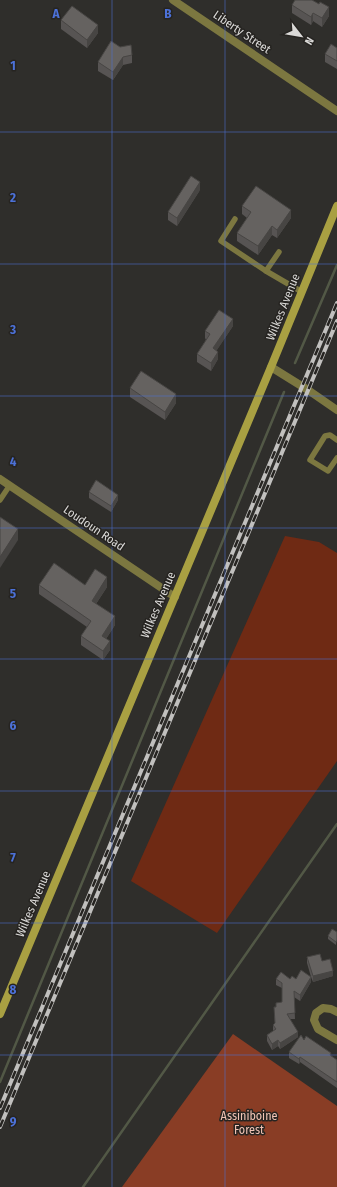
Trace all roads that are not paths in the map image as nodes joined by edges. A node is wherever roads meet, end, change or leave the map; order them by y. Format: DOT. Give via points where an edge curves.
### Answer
graph roads {
  1 [pos="173,0"];
  2 [pos="337,111"];
  3 [pos="337,206"];
  4 [pos="235,219"];
  5 [pos="278,252"];
  6 [pos="266,271"];
  7 [pos="302,292"];
  8 [pos="271,367"];
  9 [pos="337,410"];
  10 [pos="337,440"];
  11 [pos="337,458"];
  12 [pos="0,478"];
  13 [pos="10,485"];
  14 [pos="0,500"];
  15 [pos="175,597"];
  16 [pos="337,1012"];
  17 [pos="0,1014"];
  18 [pos="337,1040"];
  1 -- 2 [label="street, Liberty Street"];
  3 -- 7 [label="main road, Wilkes Avenue"];
  4 -- 6 [label="lane" via="220,241"];
  5 -- 6 [label="lane"];
  6 -- 7 [label="lane"];
  7 -- 8 [label="main road, Wilkes Avenue"];
  8 -- 9 [label="street"];
  8 -- 15 [label="main road, Wilkes Avenue"];
  10 -- 11 [label="lane" via="330,435 325,436 310,460 328,471"];
  12 -- 13 [label="street, Loudoun Road"];
  13 -- 14 [label="lane"];
  13 -- 15 [label="street, Loudoun Road"];
  15 -- 17 [label="main road, Wilkes Avenue"];
  16 -- 18 [label="street" via="323,1008 316,1013 314,1020 318,1029"];
}
